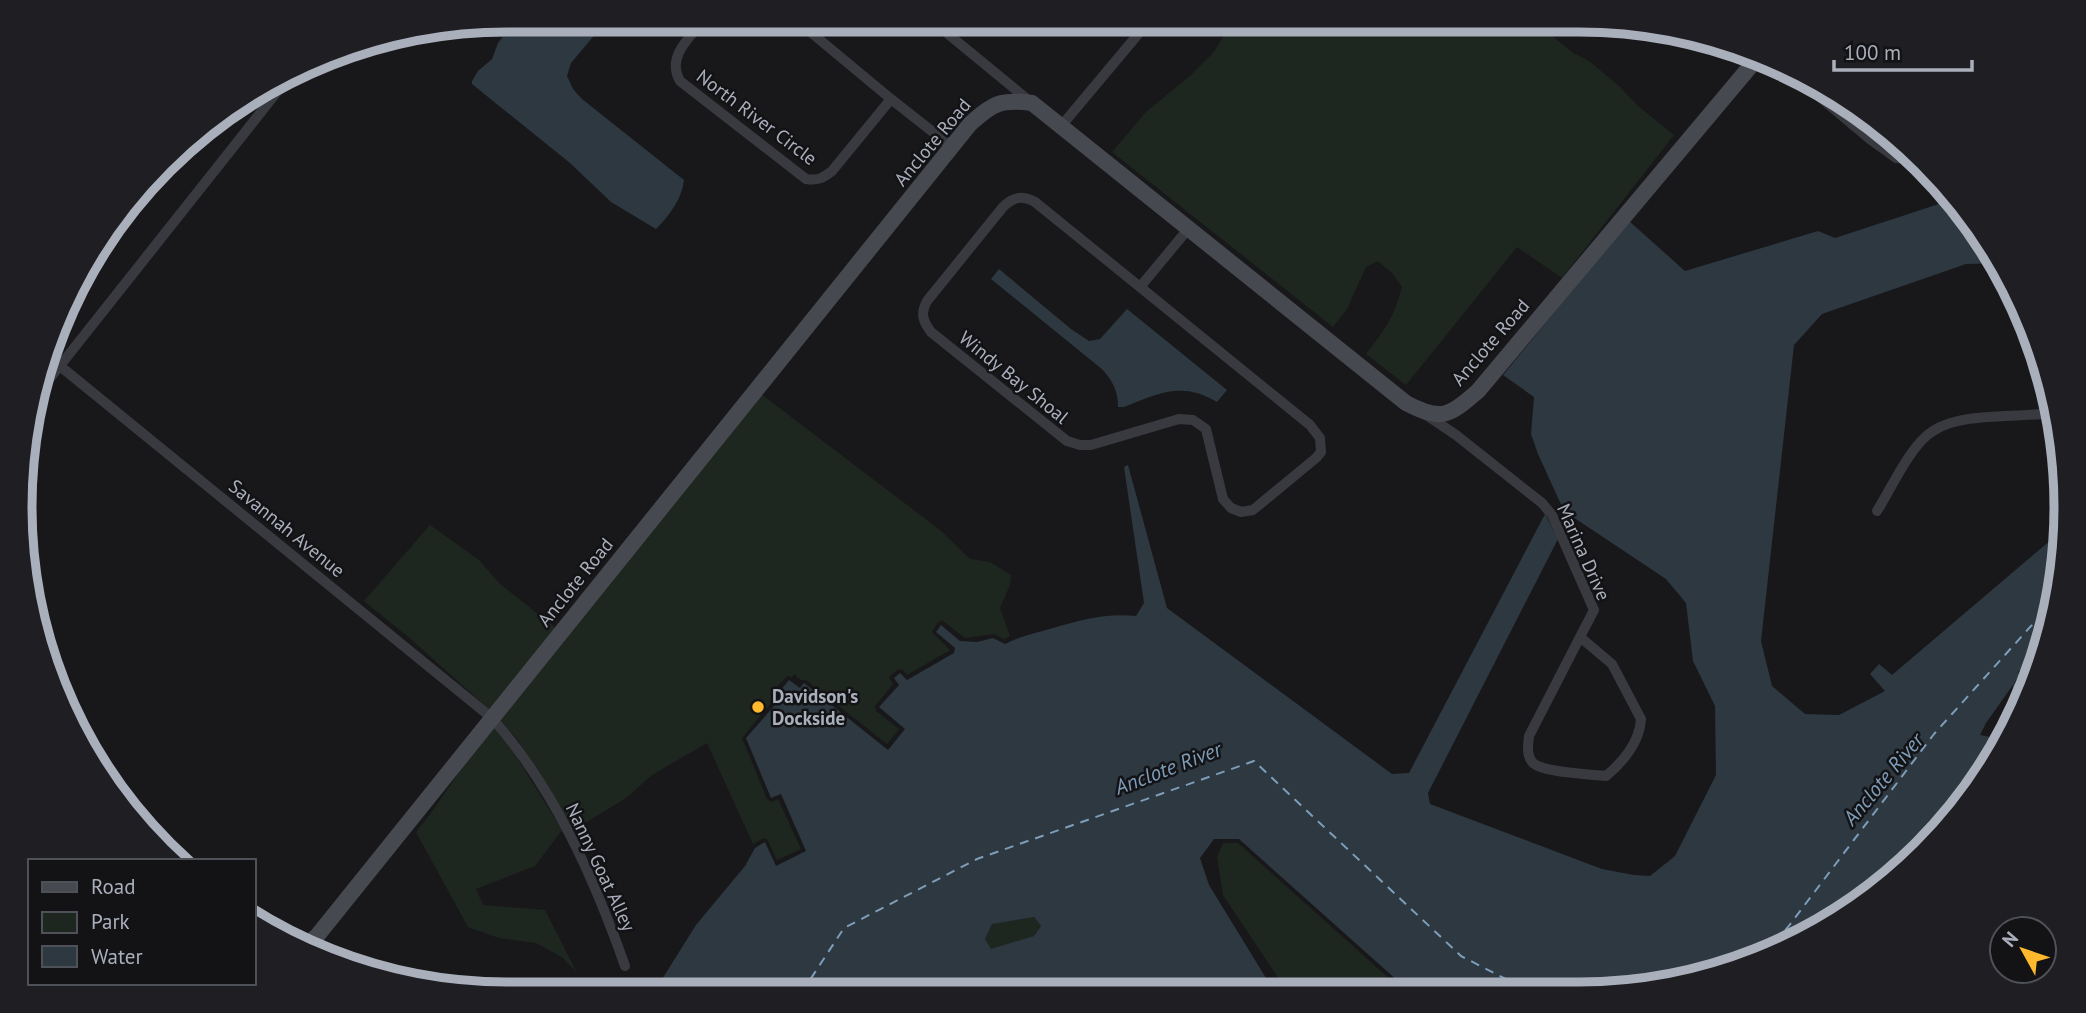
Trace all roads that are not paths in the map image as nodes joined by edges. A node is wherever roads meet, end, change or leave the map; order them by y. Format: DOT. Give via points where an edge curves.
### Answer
graph roads {
  1 [pos="695,32"];
  2 [pos="810,32"];
  3 [pos="946,32"];
  4 [pos="1140,32"];
  5 [pos="1752,65"];
  6 [pos="279,90"];
  7 [pos="1815,94"];
  8 [pos="891,99"];
  9 [pos="1032,103"];
  10 [pos="1858,122"];
  11 [pos="1062,125"];
  12 [pos="1854,126"];
  13 [pos="952,147"];
  14 [pos="1902,158"];
  15 [pos="1189,228"];
  16 [pos="1140,287"];
  17 [pos="60,366"];
  18 [pos="49,379"];
  19 [pos="1423,412"];
  20 [pos="2045,413"];
  21 [pos="1877,511"];
  22 [pos="1580,637"];
  23 [pos="492,718"];
  24 [pos="312,940"];
  25 [pos="625,965"];
  1 -- 8 [label="street, North River Circle" via="676,57 674,68 680,81 806,179 823,178 832,171"];
  2 -- 8 [label="street"];
  3 -- 9 [label="street"];
  4 -- 11 [label="street"];
  5 -- 19 [label="street, Anclote Road" via="1478,391 1454,411"];
  6 -- 17 [label="street"];
  7 -- 12 [label="street"];
  8 -- 13 [label="street"];
  9 -- 11 [label="street"];
  9 -- 13 [label="street, Anclote Road" via="1002,102 988,107"];
  10 -- 12 [label="street"];
  11 -- 15 [label="street"];
  12 -- 14 [label="street"];
  13 -- 23 [label="street, Anclote Road"];
  15 -- 16 [label="street"];
  15 -- 19 [label="street"];
  16 -- 16 [label="street, Windy Bay Shoal" via="1035,202 1016,198 1003,207 927,301 923,320 931,332 1067,441 1091,445 1179,419 1202,425 1223,499 1241,512 1253,510 1321,452 1320,438 1310,425"];
  17 -- 18 [label="street"];
  17 -- 23 [label="street, Savannah Avenue"];
  19 -- 22 [label="street, Marina Drive" via="1552,515 1594,610"];
  20 -- 21 [label="street" via="1956,420 1931,431"];
  22 -- 22 [label="street, Marina Drive" via="1529,736 1527,751 1532,762 1546,769 1606,776 1621,764 1640,729 1640,719 1612,664"];
  23 -- 24 [label="street, Anclote Road"];
  23 -- 25 [label="street, Nanny Goat Alley" via="513,742 566,826"];
}
